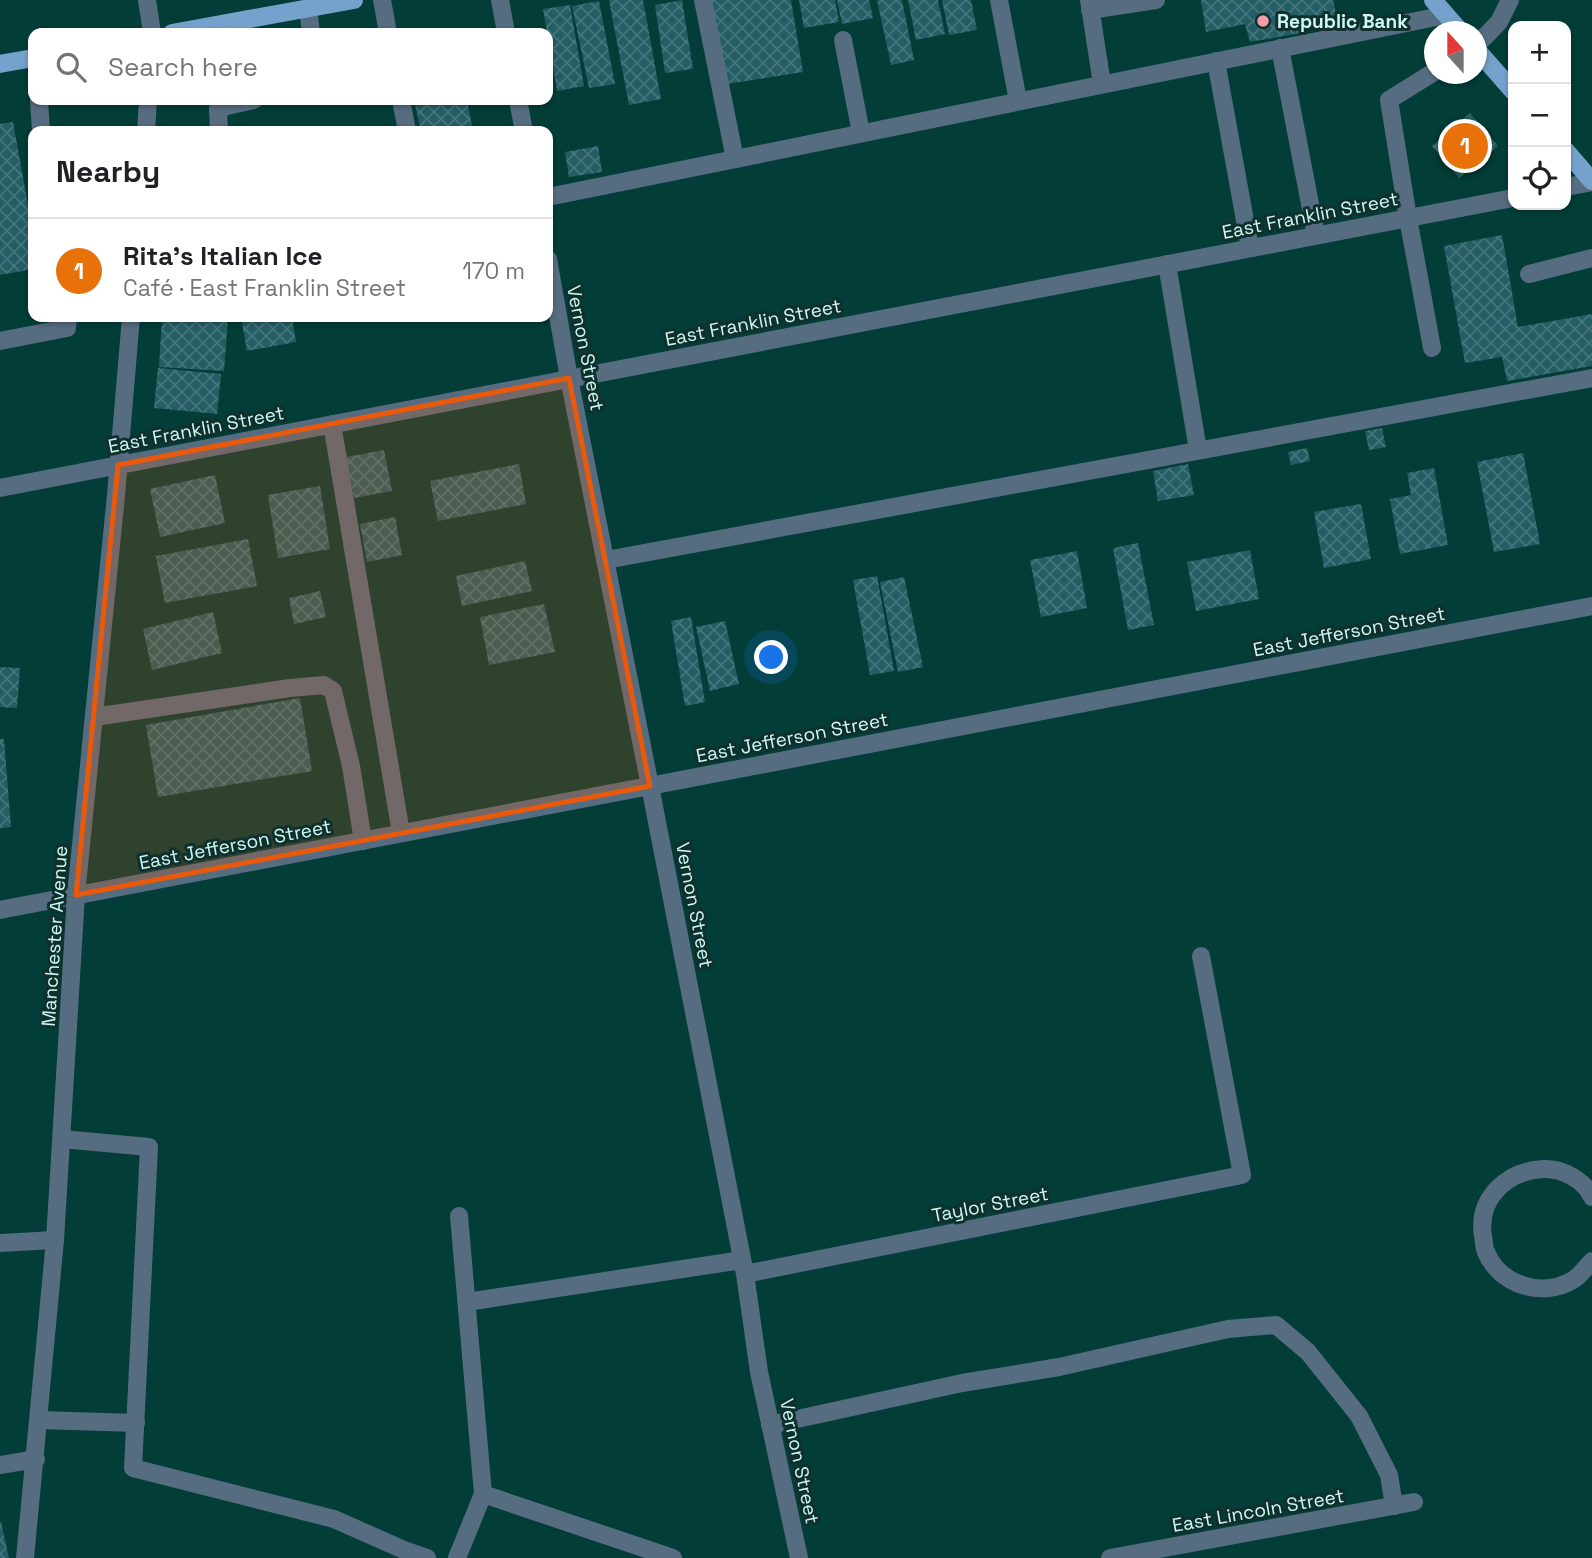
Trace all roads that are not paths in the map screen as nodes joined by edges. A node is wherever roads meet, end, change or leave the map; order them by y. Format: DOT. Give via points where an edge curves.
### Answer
graph roads {
  1 [pos="147,0"];
  2 [pos="354,0"];
  3 [pos="382,0"];
  4 [pos="500,0"];
  5 [pos="703,0"];
  6 [pos="999,0"];
  7 [pos="1156,0"];
  8 [pos="1433,0"];
  9 [pos="1510,0"];
  10 [pos="328,2"];
  11 [pos="1089,5"];
  12 [pos="308,8"];
  13 [pos="1446,15"];
  14 [pos="1451,21"];
  15 [pos="151,28"];
  16 [pos="216,28"];
  17 [pos="310,28"];
  18 [pos="387,28"];
  19 [pos="505,28"];
  20 [pos="1487,36"];
  21 [pos="843,40"];
  22 [pos="1280,48"];
  23 [pos="28,59"];
  24 [pos="1216,61"];
  25 [pos="1487,61"];
  26 [pos="0,64"];
  27 [pos="1424,78"];
  28 [pos="1102,84"];
  29 [pos="1508,85"];
  30 [pos="1018,101"];
  31 [pos="39,105"];
  32 [pos="148,105"];
  33 [pos="217,105"];
  34 [pos="402,105"];
  35 [pos="520,105"];
  36 [pos="41,126"];
  37 [pos="145,126"];
  38 [pos="219,126"];
  39 [pos="406,126"];
  40 [pos="523,126"];
  41 [pos="861,133"];
  42 [pos="1571,157"];
  43 [pos="735,159"];
  44 [pos="1592,182"];
  45 [pos="1571,186"];
  46 [pos="553,196"];
  47 [pos="1508,199"];
  48 [pos="1408,218"];
  49 [pos="1316,235"];
  50 [pos="1250,248"];
  51 [pos="1592,258"];
  52 [pos="1167,264"];
  53 [pos="1529,274"];
  54 [pos="553,288"];
  55 [pos="131,322"];
  56 [pos="67,323"];
  57 [pos="0,341"];
  58 [pos="1432,348"];
  59 [pos="1592,378"];
  60 [pos="569,379"];
  61 [pos="332,424"];
  62 [pos="1198,450"];
  63 [pos="118,465"];
  64 [pos="0,488"];
  65 [pos="606,560"];
  66 [pos="1592,606"];
  67 [pos="93,716"];
  68 [pos="650,786"];
  69 [pos="401,833"];
  70 [pos="363,841"];
  71 [pos="76,895"];
  72 [pos="0,910"];
  73 [pos="1201,956"];
  74 [pos="62,1139"];
  75 [pos="1591,1192"];
  76 [pos="459,1216"];
  77 [pos="55,1240"];
  78 [pos="0,1243"];
  79 [pos="1592,1261"];
  80 [pos="744,1267"];
  81 [pos="467,1302"];
  82 [pos="39,1420"];
  83 [pos="136,1423"];
  84 [pos="770,1425"];
  85 [pos="36,1459"];
  86 [pos="0,1465"];
  87 [pos="483,1494"];
  88 [pos="1414,1503"];
  89 [pos="1394,1506"];
  90 [pos="25,1558"];
  91 [pos="427,1558"];
  92 [pos="457,1558"];
  93 [pos="673,1558"];
  94 [pos="799,1558"];
  95 [pos="1110,1558"];
  1 -- 15 [label="street"];
  2 -- 10 [label="main road"];
  3 -- 18 [label="street"];
  4 -- 19 [label="street"];
  5 -- 43 [label="street"];
  6 -- 30 [label="street"];
  7 -- 11 [label="street"];
  8 -- 13 [label="main road"];
  9 -- 20 [label="street"];
  10 -- 12 [label="main road"];
  11 -- 28 [label="street"];
  12 -- 16 [label="main road"];
  12 -- 17 [label="street"];
  13 -- 14 [label="main road"];
  13 -- 22 [label="street"];
  21 -- 41 [label="street"];
  22 -- 24 [label="street"];
  22 -- 49 [label="street"];
  23 -- 26 [label="main road"];
  24 -- 28 [label="street"];
  24 -- 50 [label="street"];
  25 -- 29 [label="main road"];
  27 -- 48 [label="street" via="1389,100"];
  28 -- 30 [label="street"];
  30 -- 41 [label="street"];
  31 -- 36 [label="street"];
  32 -- 37 [label="street"];
  33 -- 38 [label="street"];
  34 -- 39 [label="street"];
  35 -- 40 [label="street"];
  41 -- 43 [label="street"];
  42 -- 44 [label="main road"];
  43 -- 46 [label="street"];
  44 -- 45 [label="street"];
  47 -- 48 [label="street, East Franklin Street"];
  48 -- 49 [label="street, East Franklin Street"];
  48 -- 58 [label="street"];
  49 -- 50 [label="street, East Franklin Street"];
  50 -- 52 [label="street, East Franklin Street"];
  51 -- 53 [label="street"];
  52 -- 60 [label="street, East Franklin Street"];
  52 -- 62 [label="street"];
  54 -- 60 [label="street, Vernon Street"];
  55 -- 63 [label="street, Manchester Avenue"];
  56 -- 57 [label="street"];
  59 -- 62 [label="street"];
  60 -- 61 [label="street, East Franklin Street"];
  60 -- 65 [label="street, Vernon Street"];
  61 -- 63 [label="street, East Franklin Street"];
  61 -- 69 [label="street"];
  62 -- 65 [label="street"];
  63 -- 64 [label="street, East Franklin Street"];
  63 -- 67 [label="street, Manchester Avenue"];
  65 -- 68 [label="street, Vernon Street"];
  66 -- 68 [label="street, East Jefferson Street"];
  67 -- 70 [label="street" via="324,685 333,691"];
  67 -- 71 [label="street, Manchester Avenue"];
  68 -- 69 [label="street, East Jefferson Street"];
  68 -- 80 [label="street, Vernon Street"];
  69 -- 70 [label="street, East Jefferson Street"];
  70 -- 71 [label="street, East Jefferson Street"];
  71 -- 72 [label="street, East Jefferson Street"];
  71 -- 74 [label="street, Manchester Avenue"];
  73 -- 80 [label="street, Taylor Street" via="1242,1175"];
  74 -- 77 [label="street, Manchester Avenue"];
  74 -- 83 [label="street" via="149,1147"];
  75 -- 79 [label="street" via="1571,1175 1529,1170 1508,1179 1492,1195 1482,1225 1486,1252 1496,1269 1518,1285 1558,1287 1576,1279"];
  76 -- 81 [label="street"];
  77 -- 78 [label="street"];
  77 -- 82 [label="street, Manchester Avenue"];
  80 -- 81 [label="street, Taylor Street"];
  80 -- 84 [label="street, Vernon Street"];
  81 -- 87 [label="street"];
  82 -- 83 [label="street"];
  82 -- 85 [label="street, Manchester Avenue"];
  83 -- 91 [label="street" via="133,1468 334,1519"];
  84 -- 89 [label="street" via="1228,1329 1276,1325 1308,1352 1359,1416 1389,1475"];
  84 -- 94 [label="street, Vernon Street"];
  85 -- 86 [label="street"];
  85 -- 90 [label="street, Manchester Avenue"];
  87 -- 92 [label="street"];
  87 -- 93 [label="street"];
  88 -- 89 [label="street, East Lincoln Street"];
  89 -- 95 [label="street, East Lincoln Street"];
}
